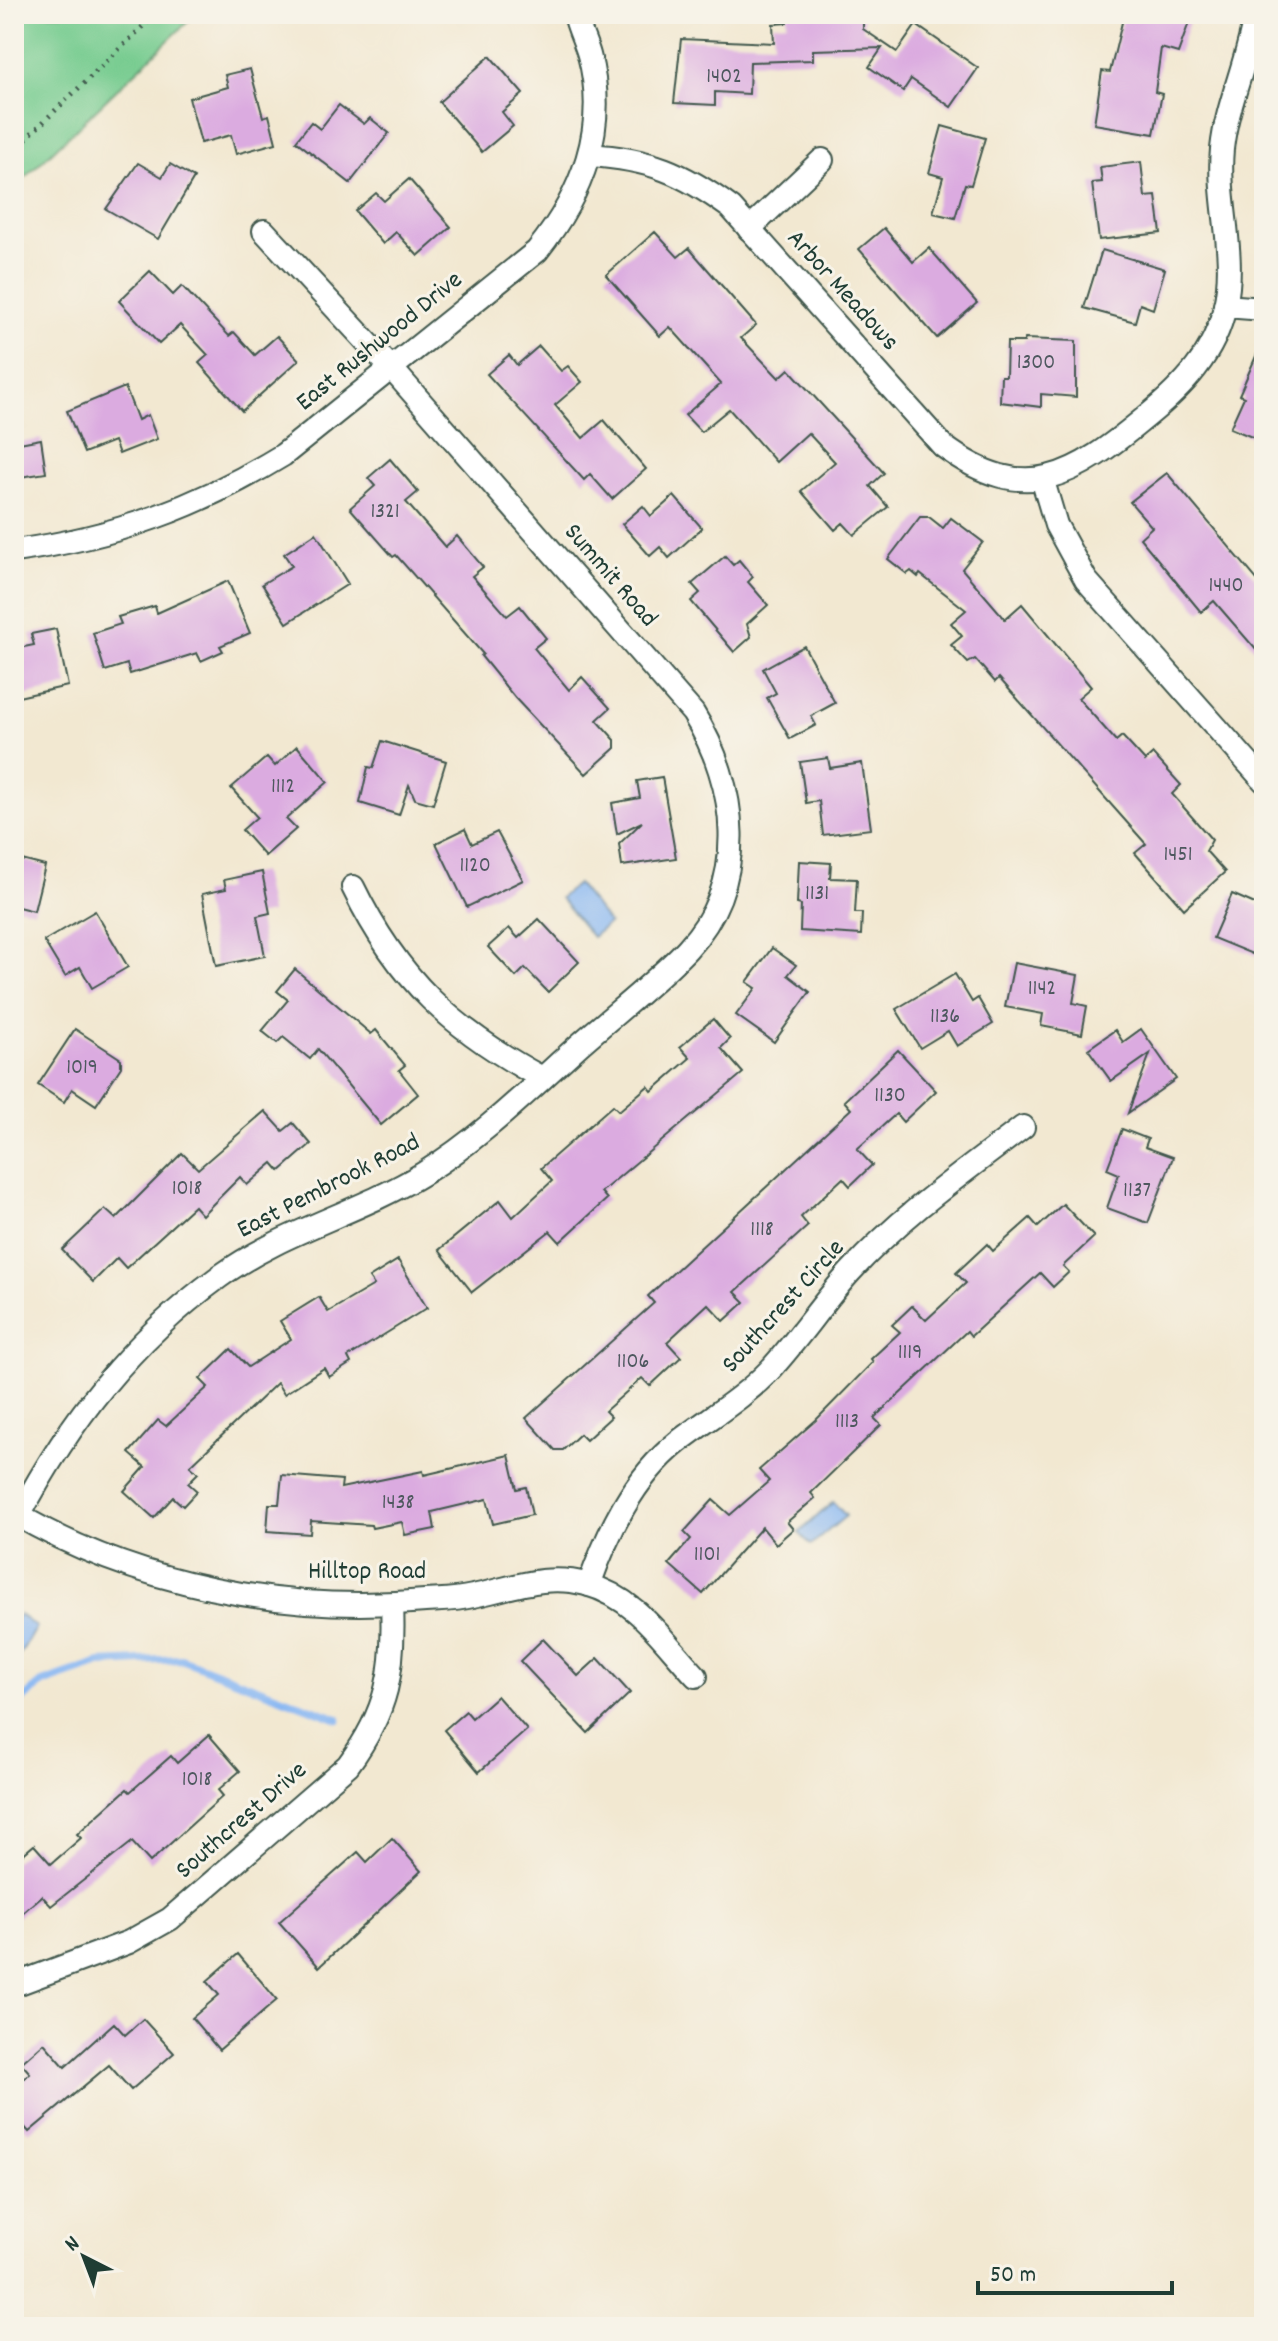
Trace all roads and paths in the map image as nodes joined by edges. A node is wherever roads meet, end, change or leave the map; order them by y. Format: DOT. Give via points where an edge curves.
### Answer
graph roads {
  1 [pos="156,14"];
  2 [pos="575,14"];
  3 [pos="1255,14"];
  4 [pos="14,150"];
  5 [pos="589,155"];
  6 [pos="822,160"];
  7 [pos="749,229"];
  8 [pos="264,231"];
  9 [pos="1225,306"];
  10 [pos="1264,309"];
  11 [pos="392,369"];
  12 [pos="1042,478"];
  13 [pos="14,551"];
  14 [pos="1264,781"];
  15 [pos="730,846"];
  16 [pos="353,887"];
  17 [pos="542,1078"];
  18 [pos="1023,1127"];
  19 [pos="17,1514"];
  20 [pos="589,1585"];
  21 [pos="392,1604"];
  22 [pos="696,1676"];
  23 [pos="14,1985"];
  1 -- 4 [label="path"];
  2 -- 5 [label="street, East Rushwood Drive" via="595,89"];
  3 -- 9 [label="street" via="1228,105 1222,152 1230,268"];
  5 -- 7 [label="street, Arbor Meadows" via="634,159 694,180"];
  5 -- 11 [label="street, East Rushwood Drive" via="577,192 537,251"];
  6 -- 7 [label="street"];
  7 -- 12 [label="street, Arbor Meadows" via="943,446 993,475"];
  8 -- 11 [label="street, Summit Road"];
  9 -- 10 [label="street"];
  9 -- 12 [label="street" via="1201,362 1179,390 1090,462"];
  11 -- 13 [label="street, East Rushwood Drive" via="283,455 190,506 130,529"];
  11 -- 15 [label="street, Summit Road" via="693,713 724,776"];
  12 -- 14 [label="street" via="1056,525 1086,580"];
  15 -- 17 [label="street, East Pembrook Road" via="718,898 688,948"];
  16 -- 17 [label="street" via="392,956 421,992 455,1025"];
  17 -- 19 [label="street, East Pembrook Road" via="468,1144 424,1173 271,1245 170,1315 89,1400"];
  18 -- 20 [label="street, Southcrest Circle" via="890,1233 850,1272 771,1369 656,1465 623,1508"];
  19 -- 21 [label="street, Hilltop Road" via="136,1567 218,1589 275,1599"];
  20 -- 21 [label="street, Hilltop Road" via="529,1581 471,1597"];
  20 -- 22 [label="street, Hilltop Road" via="637,1610"];
  21 -- 23 [label="street, Southcrest Drive" via="394,1641 382,1710 348,1765 170,1919 129,1942"];
}
